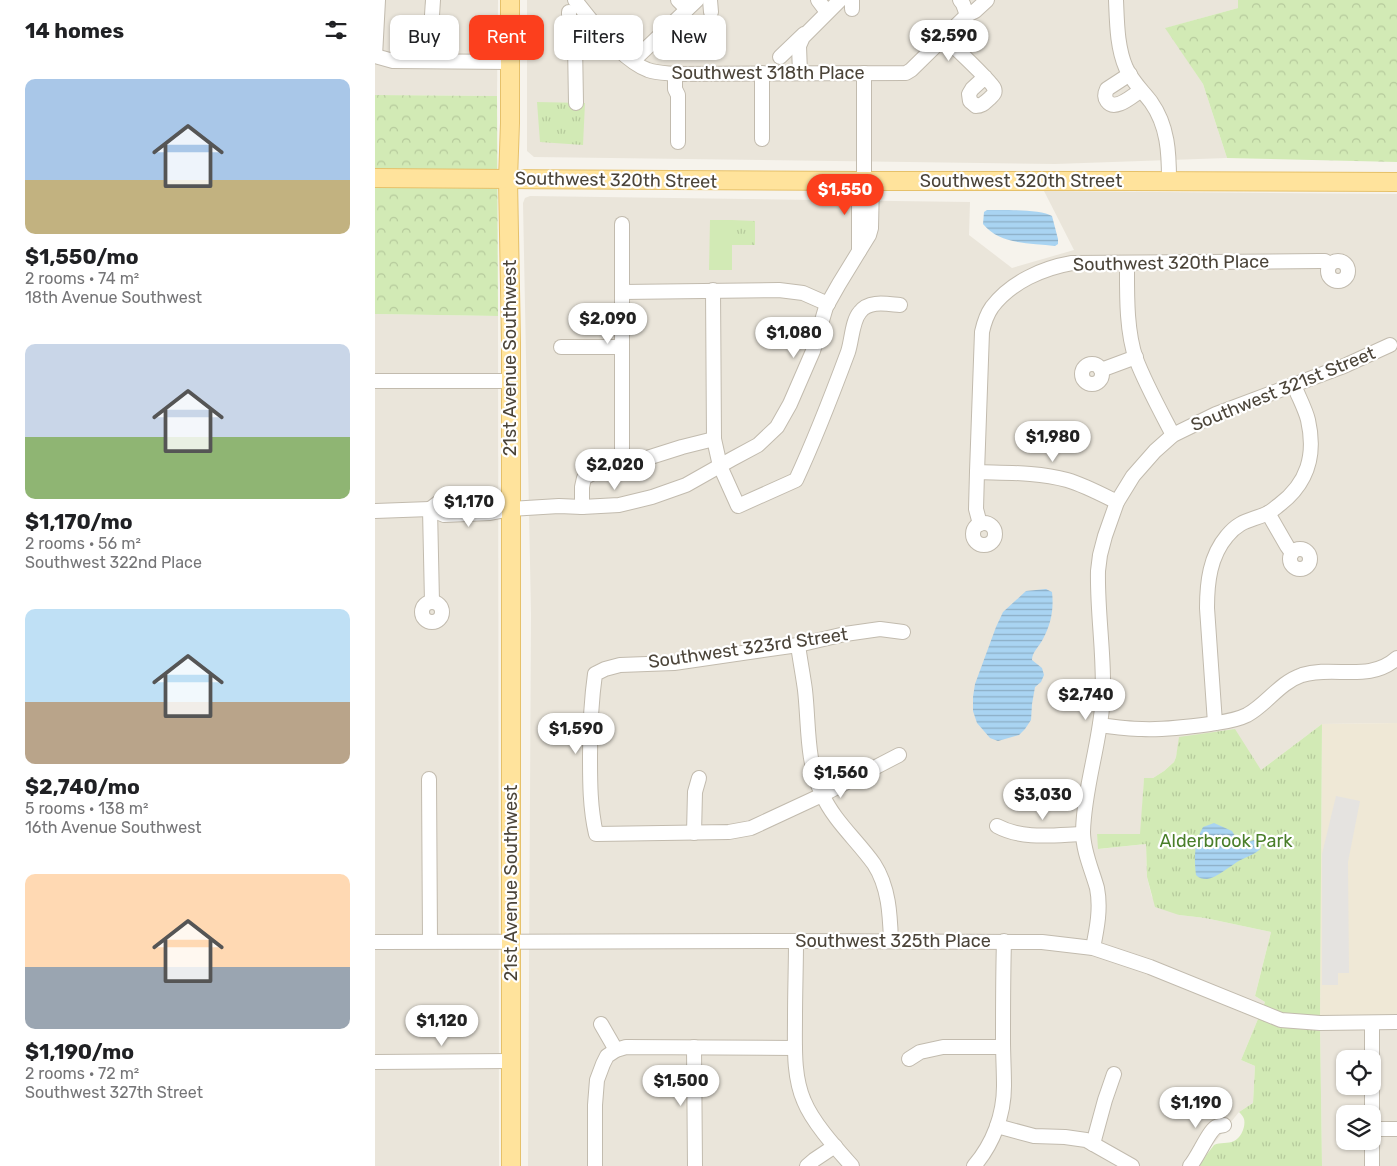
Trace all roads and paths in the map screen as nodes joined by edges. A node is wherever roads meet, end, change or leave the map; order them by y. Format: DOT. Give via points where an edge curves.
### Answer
graph roads {
  1 [pos="378,0"];
  2 [pos="433,0"];
  3 [pos="510,0"];
  4 [pos="818,0"];
  5 [pos="840,0"];
  6 [pos="960,0"];
  7 [pos="987,0"];
  8 [pos="1116,0"];
  9 [pos="687,3"];
  10 [pos="572,6"];
  11 [pos="827,12"];
  12 [pos="583,15"];
  13 [pos="967,15"];
  14 [pos="804,34"];
  15 [pos="944,37"];
  16 [pos="375,56"];
  17 [pos="780,57"];
  18 [pos="575,60"];
  19 [pos="631,60"];
  20 [pos="429,61"];
  21 [pos="510,62"];
  22 [pos="633,62"];
  23 [pos="762,73"];
  24 [pos="800,73"];
  25 [pos="864,73"];
  26 [pos="675,74"];
  27 [pos="1129,74"];
  28 [pos="985,77"];
  29 [pos="1140,91"];
  30 [pos="576,103"];
  31 [pos="762,139"];
  32 [pos="678,142"];
  33 [pos="375,178"];
  34 [pos="508,179"];
  35 [pos="1169,180"];
  36 [pos="865,181"];
  37 [pos="1397,182"];
  38 [pos="622,224"];
  39 [pos="1127,263"];
  40 [pos="1330,264"];
  41 [pos="713,290"];
  42 [pos="622,292"];
  43 [pos="828,304"];
  44 [pos="900,305"];
  45 [pos="1395,345"];
  46 [pos="622,346"];
  47 [pos="561,347"];
  48 [pos="1136,357"];
  49 [pos="1101,370"];
  50 [pos="375,380"];
  51 [pos="510,381"];
  52 [pos="1294,385"];
  53 [pos="1173,435"];
  54 [pos="714,440"];
  55 [pos="622,466"];
  56 [pos="720,466"];
  57 [pos="977,472"];
  58 [pos="1117,502"];
  59 [pos="583,507"];
  60 [pos="430,509"];
  61 [pos="510,509"];
  62 [pos="375,510"];
  63 [pos="1267,513"];
  64 [pos="980,524"];
  65 [pos="1292,553"];
  66 [pos="432,602"];
  67 [pos="903,632"];
  68 [pos="798,645"];
  69 [pos="1395,660"];
  70 [pos="1215,723"];
  71 [pos="1100,725"];
  72 [pos="899,755"];
  73 [pos="699,778"];
  74 [pos="429,780"];
  75 [pos="822,795"];
  76 [pos="997,826"];
  77 [pos="694,833"];
  78 [pos="1083,834"];
  79 [pos="430,941"];
  80 [pos="796,941"];
  81 [pos="891,941"];
  82 [pos="1004,941"];
  83 [pos="375,942"];
  84 [pos="511,942"];
  85 [pos="1093,948"];
  86 [pos="1397,1022"];
  87 [pos="1372,1023"];
  88 [pos="601,1024"];
  89 [pos="695,1047"];
  90 [pos="1003,1047"];
  91 [pos="795,1048"];
  92 [pos="616,1050"];
  93 [pos="1372,1050"];
  94 [pos="909,1059"];
  95 [pos="510,1061"];
  96 [pos="375,1062"];
  97 [pos="1114,1074"];
  98 [pos="1224,1125"];
  99 [pos="997,1126"];
  100 [pos="1381,1128"];
  101 [pos="1397,1128"];
  102 [pos="1093,1144"];
  103 [pos="835,1146"];
  104 [pos="1373,1150"];
  105 [pos="511,1166"];
  106 [pos="595,1166"];
  107 [pos="695,1166"];
  108 [pos="807,1166"];
  109 [pos="852,1166"];
  110 [pos="974,1166"];
  111 [pos="1132,1166"];
  112 [pos="1191,1166"];
  113 [pos="1372,1166"];
  1 -- 16 [label="street"];
  2 -- 20 [label="street"];
  3 -- 21 [label="main road, 21st Avenue Southwest"];
  4 -- 11 [label="street"];
  5 -- 11 [label="street"];
  6 -- 13 [label="street"];
  7 -- 13 [label="street, Southwest 318th Place"];
  8 -- 27 [label="street" via="1117,31"];
  9 -- 22 [label="street"];
  10 -- 12 [label="street, Southwest 318th Place"];
  11 -- 14 [label="street"];
  13 -- 15 [label="street, Southwest 318th Place"];
  14 -- 17 [label="street"];
  14 -- 24 [label="street" via="799,46"];
  15 -- 25 [label="street, Southwest 318th Place" via="909,72"];
  15 -- 28 [label="street"];
  16 -- 20 [label="street"];
  18 -- 30 [label="street"];
  19 -- 22 [label="street, Southwest 318th Place"];
  20 -- 21 [label="street"];
  21 -- 34 [label="main road, 21st Avenue Southwest"];
  22 -- 26 [label="street, Southwest 318th Place" via="648,70"];
  23 -- 24 [label="street, Southwest 318th Place"];
  23 -- 26 [label="street, Southwest 318th Place"];
  23 -- 31 [label="street"];
  24 -- 25 [label="street, Southwest 318th Place"];
  25 -- 36 [label="street"];
  26 -- 32 [label="street"];
  27 -- 29 [label="street"];
  27 -- 29 [label="street" via="1107,89 1106,99 1118,105"];
  29 -- 35 [label="street" via="1151,101 1166,136"];
  33 -- 34 [label="main road, Southwest 320th Street"];
  34 -- 36 [label="main road, Southwest 320th Street"];
  34 -- 51 [label="main road, 21st Avenue Southwest"];
  35 -- 36 [label="main road, Southwest 320th Street"];
  35 -- 37 [label="main road, Southwest 320th Street"];
  36 -- 43 [label="street" via="871,228 869,235"];
  38 -- 42 [label="street"];
  39 -- 40 [label="street, Southwest 320th Place" via="1320,261"];
  39 -- 48 [label="street" via="1130,330"];
  39 -- 57 [label="street, Southwest 320th Place" via="1072,263 1052,268 1022,281 991,308 982,332"];
  41 -- 42 [label="street"];
  41 -- 43 [label="street" via="779,290 803,293"];
  41 -- 54 [label="street"];
  42 -- 46 [label="street"];
  43 -- 56 [label="street" via="813,351 777,427 758,445"];
  44 -- 56 [label="street" via="871,304 860,311 849,350 796,480 738,506"];
  45 -- 52 [label="street, Southwest 321st Street"];
  46 -- 47 [label="street"];
  46 -- 55 [label="street"];
  48 -- 49 [label="street"];
  48 -- 53 [label="street"];
  50 -- 51 [label="street"];
  51 -- 61 [label="main road, 21st Avenue Southwest"];
  52 -- 53 [label="street, Southwest 321st Street" via="1216,414"];
  52 -- 63 [label="street" via="1308,419 1310,456 1304,478 1288,498"];
  53 -- 58 [label="street, Southwest 321st Street" via="1133,476"];
  54 -- 55 [label="street"];
  54 -- 56 [label="street"];
  55 -- 59 [label="street" via="584,478"];
  56 -- 59 [label="street" via="685,485 652,496 619,505"];
  57 -- 58 [label="street" via="1033,474 1065,480"];
  57 -- 64 [label="street, Southwest 320th Place" via="976,509"];
  58 -- 71 [label="street, Southwest 321st Street" via="1105,536 1098,572 1103,693"];
  59 -- 61 [label="street"];
  60 -- 61 [label="street" via="444,515"];
  60 -- 62 [label="street"];
  60 -- 66 [label="street"];
  61 -- 84 [label="main road, 21st Avenue Southwest"];
  63 -- 65 [label="street"];
  63 -- 70 [label="street" via="1241,523 1228,534 1210,570 1207,608"];
  67 -- 68 [label="street, Southwest 323rd Street" via="880,630 845,634"];
  68 -- 75 [label="street" via="809,753"];
  68 -- 77 [label="street, Southwest 323rd Street" via="674,663 620,665 595,674 590,718 590,770 596,834"];
  69 -- 70 [label="street" via="1375,670 1303,675 1277,689 1248,714 1233,721"];
  70 -- 71 [label="street" via="1143,730"];
  71 -- 78 [label="street, Southwest 321st Street"];
  72 -- 75 [label="street"];
  73 -- 77 [label="street" via="695,792"];
  74 -- 79 [label="street"];
  75 -- 77 [label="street" via="751,828"];
  75 -- 81 [label="street" via="837,819 875,865 889,902"];
  76 -- 78 [label="street" via="1018,834"];
  78 -- 85 [label="street, Southwest 321st Street" via="1099,908"];
  79 -- 83 [label="street, Southwest 325th Place"];
  79 -- 84 [label="street, Southwest 325th Place"];
  80 -- 81 [label="street, Southwest 325th Place"];
  80 -- 84 [label="street, Southwest 325th Place"];
  80 -- 91 [label="street"];
  81 -- 82 [label="street, Southwest 325th Place"];
  82 -- 85 [label="street, Southwest 325th Place"];
  82 -- 90 [label="street"];
  84 -- 95 [label="main road, 21st Avenue Southwest"];
  85 -- 87 [label="street, Southwest 325th Place" via="1150,967 1281,1020"];
  86 -- 87 [label="street, Southwest 325th Place"];
  87 -- 93 [label="street"];
  88 -- 92 [label="street"];
  89 -- 91 [label="street"];
  89 -- 92 [label="street" via="626,1047"];
  89 -- 107 [label="street"];
  90 -- 94 [label="street" via="943,1047 920,1052"];
  90 -- 99 [label="street" via="1003,1107"];
  91 -- 103 [label="street" via="797,1079 804,1101"];
  92 -- 106 [label="street" via="607,1056 597,1080"];
  95 -- 96 [label="street"];
  95 -- 105 [label="main road, 21st Avenue Southwest"];
  97 -- 102 [label="street"];
  98 -- 112 [label="street" via="1209,1135"];
  99 -- 102 [label="street" via="1034,1136 1086,1140"];
  99 -- 110 [label="street"];
  100 -- 101 [label="street"];
  102 -- 111 [label="street"];
  103 -- 108 [label="street"];
  103 -- 109 [label="street"];
  104 -- 113 [label="street"];
}
